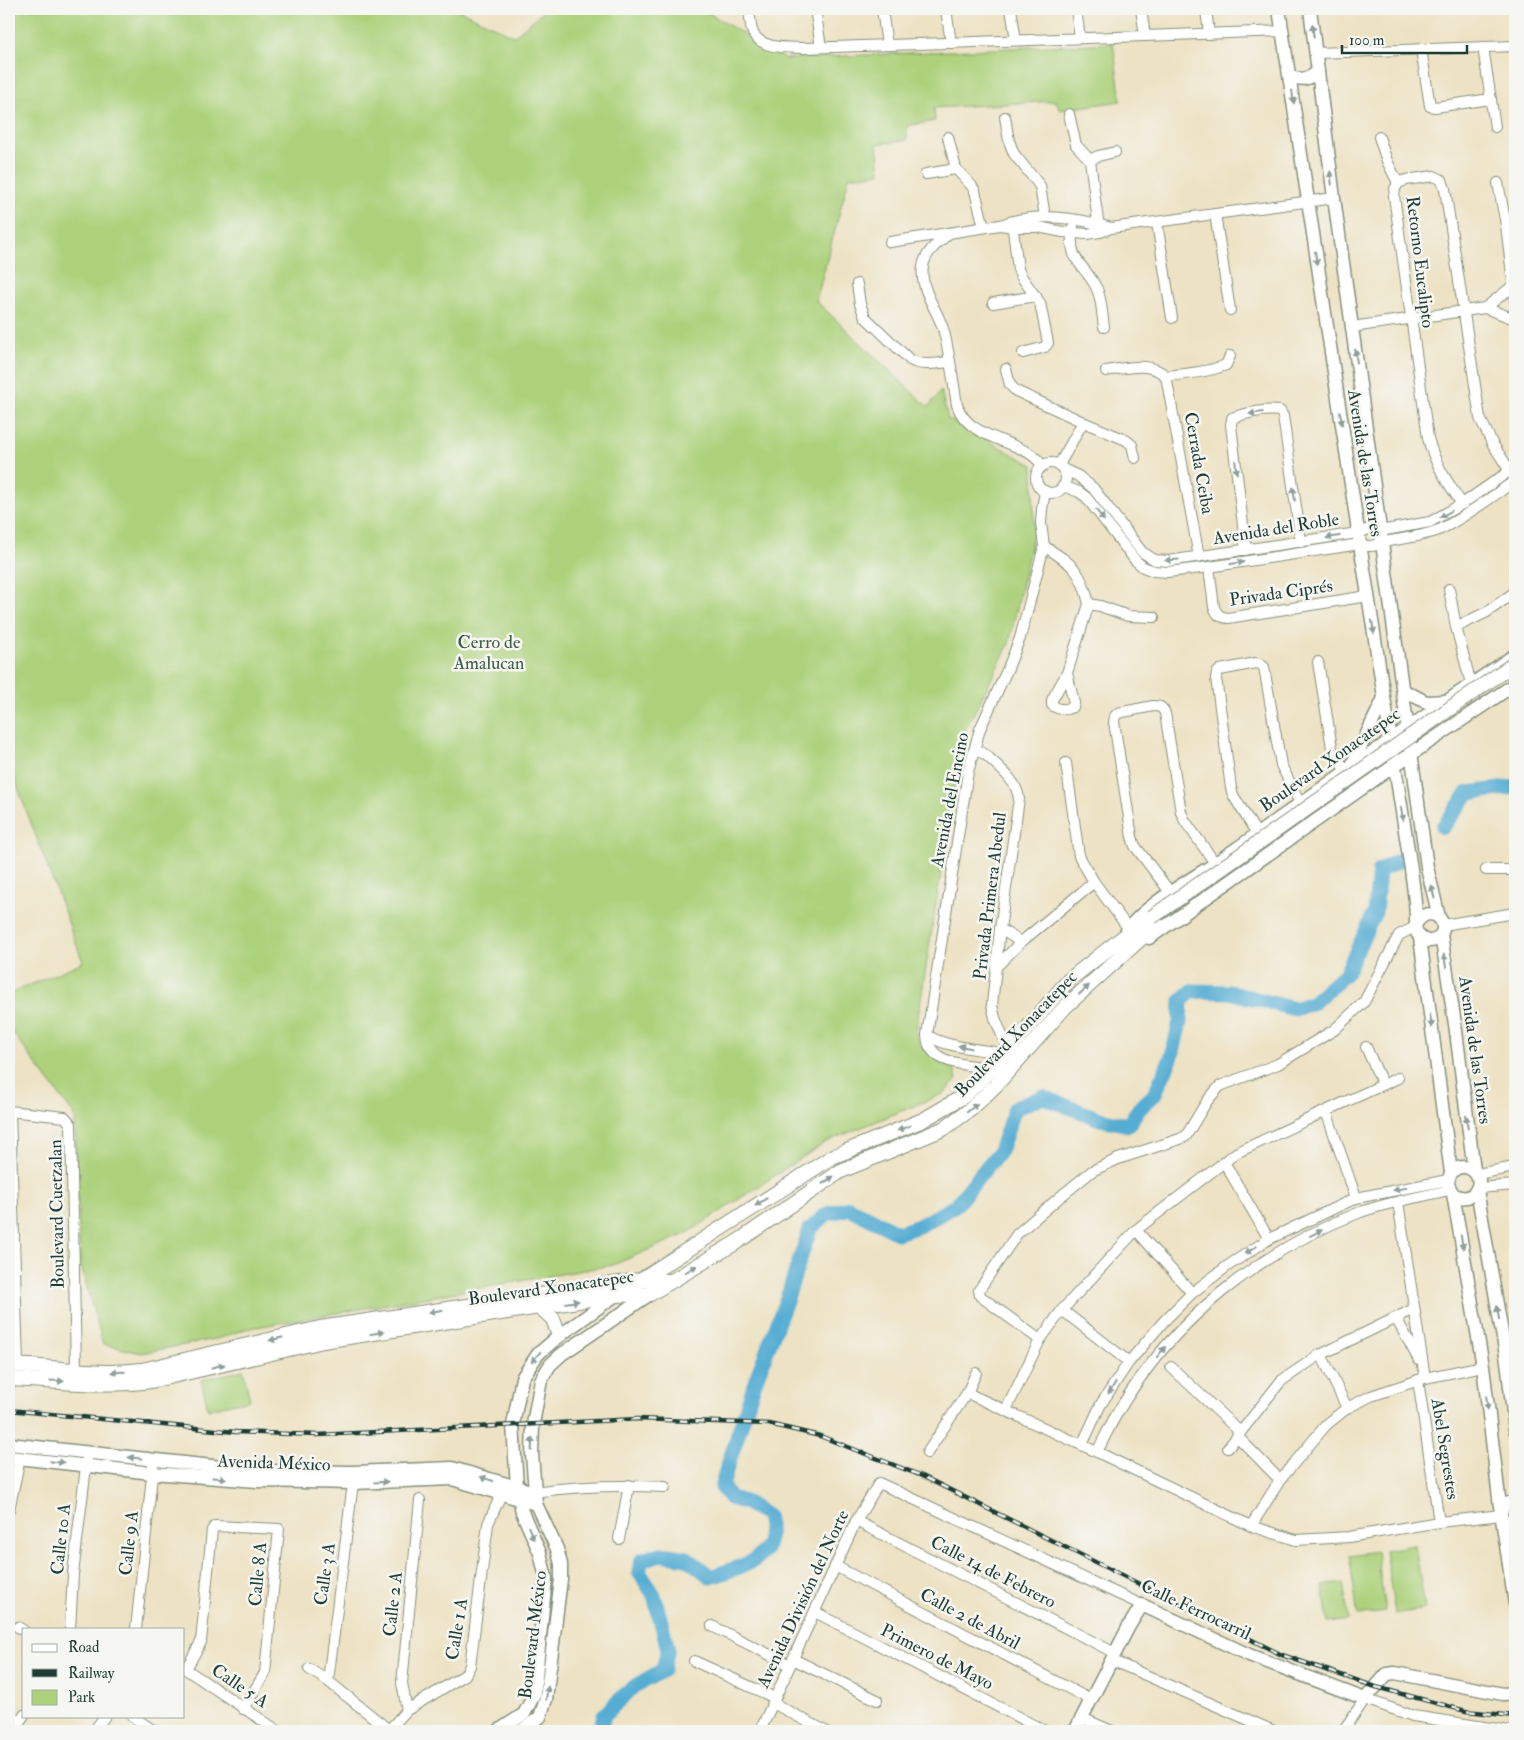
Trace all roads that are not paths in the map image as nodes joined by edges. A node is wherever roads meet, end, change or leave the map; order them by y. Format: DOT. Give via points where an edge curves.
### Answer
graph roads {
  1 [pos="749,9"];
  2 [pos="815,9"];
  3 [pos="882,9"];
  4 [pos="946,9"];
  5 [pos="1011,9"];
  6 [pos="1076,9"];
  7 [pos="1141,9"];
  8 [pos="1206,9"];
  9 [pos="1279,9"];
  10 [pos="1310,9"];
  11 [pos="1283,31"];
  12 [pos="1209,34"];
  13 [pos="1145,36"];
  14 [pos="1080,38"];
  15 [pos="1016,40"];
  16 [pos="951,43"];
  17 [pos="887,45"];
  18 [pos="1515,46"];
  19 [pos="821,47"];
  20 [pos="1483,47"];
  21 [pos="1421,49"];
  22 [pos="1316,53"];
  23 [pos="1318,71"];
  24 [pos="1290,78"];
  25 [pos="1491,99"];
  26 [pos="1069,114"];
  27 [pos="1005,117"];
  28 [pos="1495,127"];
  29 [pos="948,137"];
  30 [pos="1380,137"];
  31 [pos="1115,152"];
  32 [pos="1090,160"];
  33 [pos="956,169"];
  34 [pos="926,174"];
  35 [pos="1398,183"];
  36 [pos="1498,183"];
  37 [pos="1334,198"];
  38 [pos="1308,201"];
  39 [pos="1215,214"];
  40 [pos="1045,217"];
  41 [pos="1068,220"];
  42 [pos="1013,223"];
  43 [pos="1157,223"];
  44 [pos="1510,224"];
  45 [pos="984,227"];
  46 [pos="1099,228"];
  47 [pos="1067,233"];
  48 [pos="948,234"];
  49 [pos="890,242"];
  50 [pos="856,284"];
  51 [pos="1513,286"];
  52 [pos="1036,296"];
  53 [pos="1515,300"];
  54 [pos="992,303"];
  55 [pos="1485,308"];
  56 [pos="1230,310"];
  57 [pos="1463,311"];
  58 [pos="1172,318"];
  59 [pos="1410,318"];
  60 [pos="1515,319"];
  61 [pos="1104,327"];
  62 [pos="1352,328"];
  63 [pos="1023,353"];
  64 [pos="1230,356"];
  65 [pos="950,362"];
  66 [pos="1006,369"];
  67 [pos="1106,371"];
  68 [pos="1166,376"];
  69 [pos="1083,422"];
  70 [pos="1135,458"];
  71 [pos="1043,466"];
  72 [pos="1061,467"];
  73 [pos="1514,473"];
  74 [pos="1063,486"];
  75 [pos="1045,491"];
  76 [pos="1462,504"];
  77 [pos="1381,537"];
  78 [pos="1359,539"];
  79 [pos="1301,542"];
  80 [pos="1044,546"];
  81 [pos="1246,550"];
  82 [pos="1199,557"];
  83 [pos="1209,567"];
  84 [pos="1449,589"];
  85 [pos="1515,592"];
  86 [pos="1368,596"];
  87 [pos="1089,604"];
  88 [pos="1154,617"];
  89 [pos="1456,628"];
  90 [pos="1515,655"];
  91 [pos="1318,662"];
  92 [pos="1515,663"];
  93 [pos="1067,673"];
  94 [pos="1515,674"];
  95 [pos="1472,684"];
  96 [pos="1515,684"];
  97 [pos="1403,690"];
  98 [pos="1384,698"];
  99 [pos="1446,701"];
  100 [pos="1425,716"];
  101 [pos="1408,728"];
  102 [pos="1438,736"];
  103 [pos="1391,739"];
  104 [pos="973,752"];
  105 [pos="1411,755"];
  106 [pos="1066,763"];
  107 [pos="1353,766"];
  108 [pos="1395,766"];
  109 [pos="1374,780"];
  110 [pos="1300,803"];
  111 [pos="1257,834"];
  112 [pos="1237,848"];
  113 [pos="1215,864"];
  114 [pos="1250,867"];
  115 [pos="1427,867"];
  116 [pos="1411,869"];
  117 [pos="1486,870"];
  118 [pos="1515,870"];
  119 [pos="1094,882"];
  120 [pos="1170,892"];
  121 [pos="1515,913"];
  122 [pos="1155,920"];
  123 [pos="1441,926"];
  124 [pos="1000,929"];
  125 [pos="1417,929"];
  126 [pos="1129,935"];
  127 [pos="1021,942"];
  128 [pos="997,966"];
  129 [pos="927,1035"];
  130 [pos="1366,1047"];
  131 [pos="1007,1052"];
  132 [pos="1021,1058"];
  133 [pos="992,1069"];
  134 [pos="1398,1078"];
  135 [pos="1383,1085"];
  136 [pos="10,1111"];
  137 [pos="1326,1111"];
  138 [pos="1224,1162"];
  139 [pos="1515,1167"];
  140 [pos="1475,1172"];
  141 [pos="1451,1184"];
  142 [pos="1515,1185"];
  143 [pos="1478,1189"];
  144 [pos="1356,1198"];
  145 [pos="1398,1202"];
  146 [pos="1136,1230"];
  147 [pos="1269,1238"];
  148 [pos="640,1280"];
  149 [pos="670,1281"];
  150 [pos="1192,1293"];
  151 [pos="650,1294"];
  152 [pos="616,1295"];
  153 [pos="540,1307"];
  154 [pos="1414,1309"];
  155 [pos="1062,1310"];
  156 [pos="1396,1318"];
  157 [pos="559,1336"];
  158 [pos="1040,1340"];
  159 [pos="1320,1354"];
  160 [pos="1511,1360"];
  161 [pos="1129,1362"];
  162 [pos="13,1365"];
  163 [pos="1483,1366"];
  164 [pos="1171,1367"];
  165 [pos="1423,1367"];
  166 [pos="76,1370"];
  167 [pos="976,1373"];
  168 [pos="9,1379"];
  169 [pos="1421,1379"];
  170 [pos="967,1393"];
  171 [pos="1347,1408"];
  172 [pos="1006,1410"];
  173 [pos="1515,1430"];
  174 [pos="1239,1434"];
  175 [pos="9,1444"];
  176 [pos="1082,1445"];
  177 [pos="1228,1448"];
  178 [pos="1097,1452"];
  179 [pos="927,1453"];
  180 [pos="14,1458"];
  181 [pos="87,1459"];
  182 [pos="154,1460"];
  183 [pos="152,1473"];
  184 [pos="354,1478"];
  185 [pos="1280,1480"];
  186 [pos="879,1483"];
  187 [pos="629,1485"];
  188 [pos="665,1487"];
  189 [pos="511,1491"];
  190 [pos="535,1498"];
  191 [pos="420,1500"];
  192 [pos="1515,1501"];
  193 [pos="9,1510"];
  194 [pos="1501,1515"];
  195 [pos="856,1521"];
  196 [pos="1439,1522"];
  197 [pos="1515,1525"];
  198 [pos="1251,1526"];
  199 [pos="619,1539"];
  200 [pos="835,1566"];
  201 [pos="1515,1604"];
  202 [pos="1142,1605"];
  203 [pos="815,1612"];
  204 [pos="712,1626"];
  205 [pos="70,1628"];
  206 [pos="136,1628"];
  207 [pos="1113,1656"];
  208 [pos="694,1661"];
  209 [pos="791,1662"];
  210 [pos="185,1669"];
  211 [pos="308,1669"];
  212 [pos="328,1681"];
  213 [pos="1515,1694"];
  214 [pos="1365,1699"];
  215 [pos="878,1700"];
  216 [pos="1091,1700"];
  217 [pos="774,1701"];
  218 [pos="244,1709"];
  219 [pos="406,1710"];
  220 [pos="22,1718"];
  221 [pos="104,1718"];
  222 [pos="135,1718"];
  223 [pos="1082,1718"];
  224 [pos="389,1730"];
  225 [pos="12,1731"];
  226 [pos="94,1731"];
  227 [pos="154,1731"];
  228 [pos="278,1731"];
  229 [pos="498,1731"];
  230 [pos="521,1731"];
  231 [pos="760,1731"];
  232 [pos="825,1731"];
  233 [pos="1045,1731"];
  234 [pos="1075,1731"];
  235 [pos="1112,1731"];
  236 [pos="1274,1731"];
  237 [pos="1344,1731"];
  238 [pos="1510,1731"];
  1 -- 19 [label="street" via="753,33 759,40 771,46"];
  2 -- 19 [label="street"];
  3 -- 17 [label="street"];
  4 -- 16 [label="street"];
  5 -- 15 [label="street"];
  6 -- 14 [label="street"];
  7 -- 13 [label="street"];
  8 -- 12 [label="street"];
  9 -- 11 [label="street, Avenida de las Torres"];
  22 -- 10 [label="street, Avenida de las Torres, one-way"];
  11 -- 12 [label="street"];
  11 -- 24 [label="street, Avenida de las Torres"];
  12 -- 13 [label="street"];
  13 -- 14 [label="street"];
  14 -- 15 [label="street"];
  15 -- 16 [label="street"];
  16 -- 17 [label="street"];
  17 -- 19 [label="street"];
  18 -- 20 [label="street"];
  20 -- 21 [label="street"];
  20 -- 25 [label="street"];
  21 -- 22 [label="street"];
  21 -- 25 [label="street" via="1430,106"];
  22 -- 23 [label="street, Avenida de las Torres"];
  23 -- 24 [label="street" via="1306,79"];
  37 -- 23 [label="street, Avenida de las Torres, one-way"];
  24 -- 38 [label="street, Avenida de las Torres, one-way"];
  25 -- 28 [label="street"];
  26 -- 32 [label="street" via="1076,145"];
  27 -- 40 [label="street" via="1011,148 1040,186"];
  29 -- 33 [label="street"];
  30 -- 35 [label="street"];
  31 -- 32 [label="street"];
  32 -- 46 [label="street"];
  33 -- 34 [label="street"];
  33 -- 45 [label="street" via="975,192"];
  35 -- 57 [label="street, Retorno Eucalipto" via="1434,176 1442,180"];
  35 -- 59 [label="street, Retorno Eucalipto" via="1394,196"];
  36 -- 44 [label="street"];
  37 -- 38 [label="street"];
  37 -- 62 [label="street, Avenida de las Torres"];
  38 -- 39 [label="street"];
  38 -- 78 [label="street, Avenida de las Torres, one-way"];
  39 -- 43 [label="street"];
  39 -- 56 [label="street"];
  40 -- 41 [label="street"];
  40 -- 42 [label="street"];
  41 -- 46 [label="street"];
  41 -- 47 [label="street" via="1073,227"];
  42 -- 45 [label="street"];
  42 -- 47 [label="street"];
  42 -- 52 [label="street" via="1018,269"];
  43 -- 46 [label="street"];
  43 -- 58 [label="street"];
  44 -- 51 [label="street"];
  45 -- 48 [label="street"];
  46 -- 47 [label="street"];
  47 -- 61 [label="street" via="1073,256 1099,294"];
  48 -- 49 [label="street"];
  48 -- 65 [label="street" via="932,247 923,267 927,292 942,323"];
  50 -- 65 [label="street" via="865,317 910,360 917,364"];
  51 -- 53 [label="street"];
  51 -- 55 [label="street"];
  52 -- 54 [label="street"];
  52 -- 63 [label="street" via="1048,343 1045,347"];
  55 -- 57 [label="street"];
  55 -- 60 [label="street"];
  57 -- 59 [label="street"];
  57 -- 73 [label="street, Retorno Eucalipto" via="1480,418 1492,443"];
  59 -- 62 [label="street"];
  59 -- 76 [label="street, Retorno Eucalipto" via="1431,452"];
  77 -- 62 [label="street, Avenida de las Torres, one-way"];
  64 -- 68 [label="street" via="1226,365 1217,368"];
  65 -- 71 [label="street" via="957,405 967,423 1029,453"];
  66 -- 69 [label="street" via="1010,385 1016,391"];
  67 -- 68 [label="street" via="1146,366 1158,369"];
  68 -- 82 [label="street, Cerrada Ceiba"];
  69 -- 70 [label="street" via="1129,442"];
  69 -- 72 [label="street"];
  71 -- 72 [label="street" via="1054,463"];
  71 -- 75 [label="street" via="1037,476 1040,488"];
  72 -- 74 [label="street" via="1066,478"];
  82 -- 72 [label="street, Avenida del Roble, one-way" via="1155,560 1142,552 1093,488"];
  73 -- 76 [label="street, Avenida del Roble"];
  73 -- 77 [label="street, Avenida del Roble" via="1460,518 1440,529 1426,534"];
  74 -- 75 [label="street" via="1058,491"];
  74 -- 83 [label="street, Avenida del Roble, one-way" via="1086,497 1143,567 1168,572"];
  75 -- 80 [label="street, Avenida del Encino" via="1042,509"];
  76 -- 77 [label="street, Avenida del Roble, one-way" via="1430,522"];
  77 -- 78 [label="street, Avenida del Roble" via="1368,530"];
  77 -- 78 [label="street, Avenida del Roble" via="1371,547"];
  77 -- 97 [label="street, Avenida de las Torres"];
  78 -- 79 [label="street, Avenida del Roble, one-way"];
  83 -- 78 [label="street, Avenida del Roble, one-way"];
  78 -- 86 [label="street, Avenida de las Torres"];
  79 -- 81 [label="street, Avenida del Roble"];
  79 -- 81 [label="street, one-way" via="1283,416 1274,410 1232,418"];
  80 -- 87 [label="street" via="1074,568 1083,583"];
  80 -- 104 [label="street, Avenida del Encino" via="1020,638"];
  81 -- 82 [label="street, Avenida del Roble"];
  83 -- 86 [label="street, Privada Ciprés" via="1214,607 1221,617"];
  84 -- 89 [label="street"];
  85 -- 89 [label="street"];
  86 -- 98 [label="street, Avenida de las Torres, one-way"];
  87 -- 88 [label="street" via="1128,616"];
  87 -- 93 [label="street"];
  89 -- 95 [label="street"];
  90 -- 95 [label="street, Boulevard Xonacatepec"];
  91 -- 107 [label="street" via="1333,754"];
  92 -- 122 [label="main road, Boulevard Xonacatepec, bridge"];
  93 -- 93 [label="street" via="1052,700 1056,708 1073,707"];
  94 -- 122 [label="main road, Boulevard Xonacatepec"];
  95 -- 99 [label="street, Boulevard Xonacatepec"];
  96 -- 102 [label="street, Boulevard Xonacatepec"];
  97 -- 99 [label="street" via="1426,702"];
  97 -- 101 [label="street, Avenida de las Torres"];
  98 -- 103 [label="street, Avenida de las Torres"];
  98 -- 107 [label="street"];
  99 -- 100 [label="street, Boulevard Xonacatepec"];
  100 -- 101 [label="street, Boulevard Xonacatepec"];
  100 -- 102 [label="street" via="1424,731"];
  101 -- 103 [label="street, Boulevard Xonacatepec"];
  101 -- 105 [label="street, Avenida de las Torres"];
  102 -- 105 [label="street, Boulevard Xonacatepec"];
  103 -- 107 [label="street, Boulevard Xonacatepec"];
  103 -- 108 [label="street, Avenida de las Torres"];
  104 -- 124 [label="street, Privada Primera Abedul" via="986,755 1018,790"];
  104 -- 129 [label="street, Avenida del Encino"];
  105 -- 108 [label="street, Boulevard Xonacatepec"];
  105 -- 115 [label="street, Avenida de las Torres"];
  106 -- 119 [label="street" via="1080,856"];
  107 -- 109 [label="street" via="1368,760 1375,763 1378,771"];
  107 -- 110 [label="street, Boulevard Xonacatepec"];
  108 -- 109 [label="street, Boulevard Xonacatepec"];
  108 -- 116 [label="street, Avenida de las Torres, one-way"];
  109 -- 114 [label="street, Boulevard Xonacatepec"];
  110 -- 111 [label="street, Boulevard Xonacatepec"];
  110 -- 111 [label="street" via="1281,765 1266,672 1256,663 1224,668 1216,678 1231,788"];
  111 -- 112 [label="street, Boulevard Xonacatepec"];
  112 -- 113 [label="street, Boulevard Xonacatepec"];
  112 -- 114 [label="street"];
  113 -- 120 [label="street, Boulevard Xonacatepec"];
  113 -- 120 [label="street" via="1181,812 1163,708 1153,706 1118,713 1114,722 1132,837"];
  114 -- 126 [label="street, Boulevard Xonacatepec" via="1149,938"];
  115 -- 116 [label="street"];
  123 -- 115 [label="street, Avenida de las Torres, one-way"];
  116 -- 125 [label="street, Avenida de las Torres"];
  117 -- 118 [label="street"];
  119 -- 126 [label="street"];
  119 -- 127 [label="street"];
  120 -- 126 [label="street, Boulevard Xonacatepec"];
  121 -- 123 [label="street"];
  122 -- 126 [label="main road, Boulevard Xonacatepec"];
  123 -- 125 [label="street" via="1437,939 1431,941"];
  123 -- 125 [label="street" via="1433,914 1426,914 1421,916"];
  140 -- 123 [label="street, Avenida de las Torres, one-way"];
  124 -- 127 [label="street"];
  124 -- 128 [label="street, Privada Primera Abedul"];
  125 -- 141 [label="street, Avenida de las Torres, one-way"];
  125 -- 158 [label="street" via="1400,935 1364,1002 1334,1030 1278,1064 1220,1086 1186,1136 1092,1171 1017,1234 979,1294"];
  126 -- 131 [label="main road, Boulevard Xonacatepec" via="1068,980"];
  132 -- 126 [label="main road, Boulevard Xonacatepec, one-way"];
  127 -- 128 [label="street"];
  128 -- 131 [label="street, Privada Primera Abedul" via="992,1005"];
  131 -- 129 [label="street, one-way" via="950,1044"];
  129 -- 133 [label="street" via="927,1044 933,1052 953,1063"];
  130 -- 135 [label="street"];
  131 -- 132 [label="street"];
  131 -- 133 [label="main road, Boulevard Xonacatepec"];
  149 -- 132 [label="main road, Boulevard Xonacatepec, one-way" via="737,1242 841,1171 943,1129 971,1109"];
  133 -- 148 [label="main road, Boulevard Xonacatepec, one-way" via="964,1096 923,1120 832,1157"];
  134 -- 135 [label="street"];
  135 -- 137 [label="street"];
  136 -- 162 [label="street"];
  136 -- 166 [label="street, Boulevard Cuetzalan" via="65,1117 71,1124"];
  137 -- 138 [label="street"];
  137 -- 144 [label="street"];
  138 -- 146 [label="street"];
  138 -- 147 [label="street"];
  139 -- 140 [label="street"];
  140 -- 141 [label="street" via="1462,1167"];
  140 -- 143 [label="street" via="1480,1180"];
  141 -- 143 [label="street" via="1460,1198 1473,1196"];
  141 -- 144 [label="street, one-way"];
  141 -- 145 [label="street"];
  141 -- 163 [label="street, Avenida de las Torres, one-way"];
  142 -- 143 [label="street"];
  160 -- 143 [label="street, one-way"];
  144 -- 147 [label="street"];
  145 -- 154 [label="street, Abel Segrestes"];
  178 -- 145 [label="street, one-way" via="1144,1373 1203,1307 1234,1281 1293,1244 1343,1220"];
  146 -- 150 [label="street"];
  146 -- 155 [label="street"];
  147 -- 150 [label="street, one-way"];
  148 -- 149 [label="main road"];
  148 -- 152 [label="main road, Boulevard México"];
  148 -- 166 [label="main road, Boulevard Xonacatepec, one-way" via="320,1328 142,1370"];
  149 -- 151 [label="main road, Boulevard Xonacatepec"];
  150 -- 161 [label="street"];
  151 -- 152 [label="main road, Boulevard Xonacatepec"];
  190 -- 151 [label="street, Boulevard México, one-way" via="533,1424 546,1372 562,1354"];
  153 -- 152 [label="main road, Boulevard Xonacatepec, one-way"];
  152 -- 157 [label="street, Boulevard México"];
  153 -- 157 [label="main road" via="554,1319"];
  168 -- 153 [label="main road, Boulevard Xonacatepec, one-way" via="106,1384 151,1382 323,1341"];
  154 -- 156 [label="street"];
  154 -- 165 [label="street, Abel Segrestes"];
  155 -- 158 [label="street"];
  155 -- 161 [label="street"];
  156 -- 159 [label="street"];
  156 -- 165 [label="street"];
  157 -- 189 [label="street, Boulevard México, one-way" via="538,1354 522,1378 514,1425"];
  158 -- 172 [label="street"];
  159 -- 171 [label="street"];
  159 -- 174 [label="street" via="1281,1381"];
  160 -- 173 [label="street"];
  161 -- 176 [label="street, one-way" via="1101,1404"];
  162 -- 166 [label="main road, Boulevard Xonacatepec"];
  163 -- 169 [label="street"];
  163 -- 194 [label="street, Avenida de las Torres, one-way"];
  164 -- 174 [label="street"];
  165 -- 169 [label="street, Abel Segrestes"];
  167 -- 170 [label="street"];
  169 -- 171 [label="street"];
  169 -- 196 [label="street, Abel Segrestes"];
  170 -- 172 [label="street"];
  170 -- 179 [label="street"];
  171 -- 185 [label="street" via="1326,1424"];
  172 -- 176 [label="street"];
  174 -- 177 [label="street"];
  174 -- 185 [label="street"];
  175 -- 181 [label="street, Avenida México"];
  176 -- 178 [label="street"];
  178 -- 198 [label="street"];
  180 -- 181 [label="street, Avenida México, one-way"];
  180 -- 193 [label="street"];
  182 -- 181 [label="street, Avenida México, one-way"];
  181 -- 183 [label="street, Avenida México"];
  181 -- 205 [label="street, Calle 10 A"];
  182 -- 183 [label="street, Calle 9 A"];
  182 -- 184 [label="street, Avenida México"];
  183 -- 184 [label="street, Avenida México, one-way" via="257,1481"];
  183 -- 206 [label="street, Calle 9 A"];
  184 -- 189 [label="street, Avenida México" via="452,1479"];
  184 -- 212 [label="street, Calle 3 A"];
  185 -- 198 [label="street"];
  186 -- 195 [label="street, Avenida División del Norte"];
  186 -- 202 [label="street, Calle Ferrocarril"];
  187 -- 188 [label="street"];
  187 -- 190 [label="street" via="553,1490"];
  187 -- 199 [label="street"];
  189 -- 190 [label="street, Avenida México"];
  189 -- 219 [label="street, Calle 1 A" via="488,1524 470,1666 465,1675"];
  189 -- 229 [label="street, Boulevard México, one-way" via="540,1553 546,1578 534,1695 524,1714"];
  230 -- 190 [label="street, Boulevard México, one-way" via="540,1717 546,1699 561,1579 557,1549"];
  191 -- 219 [label="street, Calle 2 A" via="402,1683"];
  192 -- 194 [label="street" via="1508,1502"];
  194 -- 196 [label="street"];
  194 -- 197 [label="street" via="1507,1523"];
  194 -- 201 [label="street, Avenida de las Torres"];
  195 -- 200 [label="street, Avenida División del Norte"];
  195 -- 207 [label="street, Calle 14 de Febrero"];
  196 -- 198 [label="street" via="1349,1537 1296,1540"];
  200 -- 203 [label="street, Avenida División del Norte"];
  200 -- 216 [label="street, Calle 2 de Abril"];
  202 -- 207 [label="street"];
  202 -- 214 [label="street, Calle Ferrocarril" via="1249,1655"];
  203 -- 209 [label="street, Avenida División del Norte"];
  203 -- 233 [label="street, Primero de Mayo"];
  204 -- 209 [label="street"];
  207 -- 216 [label="street"];
  207 -- 236 [label="street, Calle 14 de Febrero"];
  208 -- 217 [label="street"];
  209 -- 215 [label="street"];
  209 -- 217 [label="street, Avenida División del Norte"];
  210 -- 218 [label="street, Calle 5 A"];
  210 -- 218 [label="street, Calle 8 A" via="201,1642 212,1530 215,1526 278,1529 265,1673"];
  211 -- 212 [label="street"];
  212 -- 224 [label="street"];
  213 -- 214 [label="street" via="1395,1673 1387,1674"];
  214 -- 237 [label="street"];
  214 -- 238 [label="street, Calle Ferrocarril" via="1413,1716"];
  216 -- 223 [label="street"];
  217 -- 231 [label="street, Avenida División del Norte"];
  217 -- 232 [label="street"];
  218 -- 228 [label="street, Calle 5 A"];
  219 -- 224 [label="street, Calle 1 A"];
  220 -- 225 [label="street"];
  221 -- 226 [label="street"];
  222 -- 227 [label="street"];
  223 -- 234 [label="street"];
  223 -- 235 [label="street"];
}
